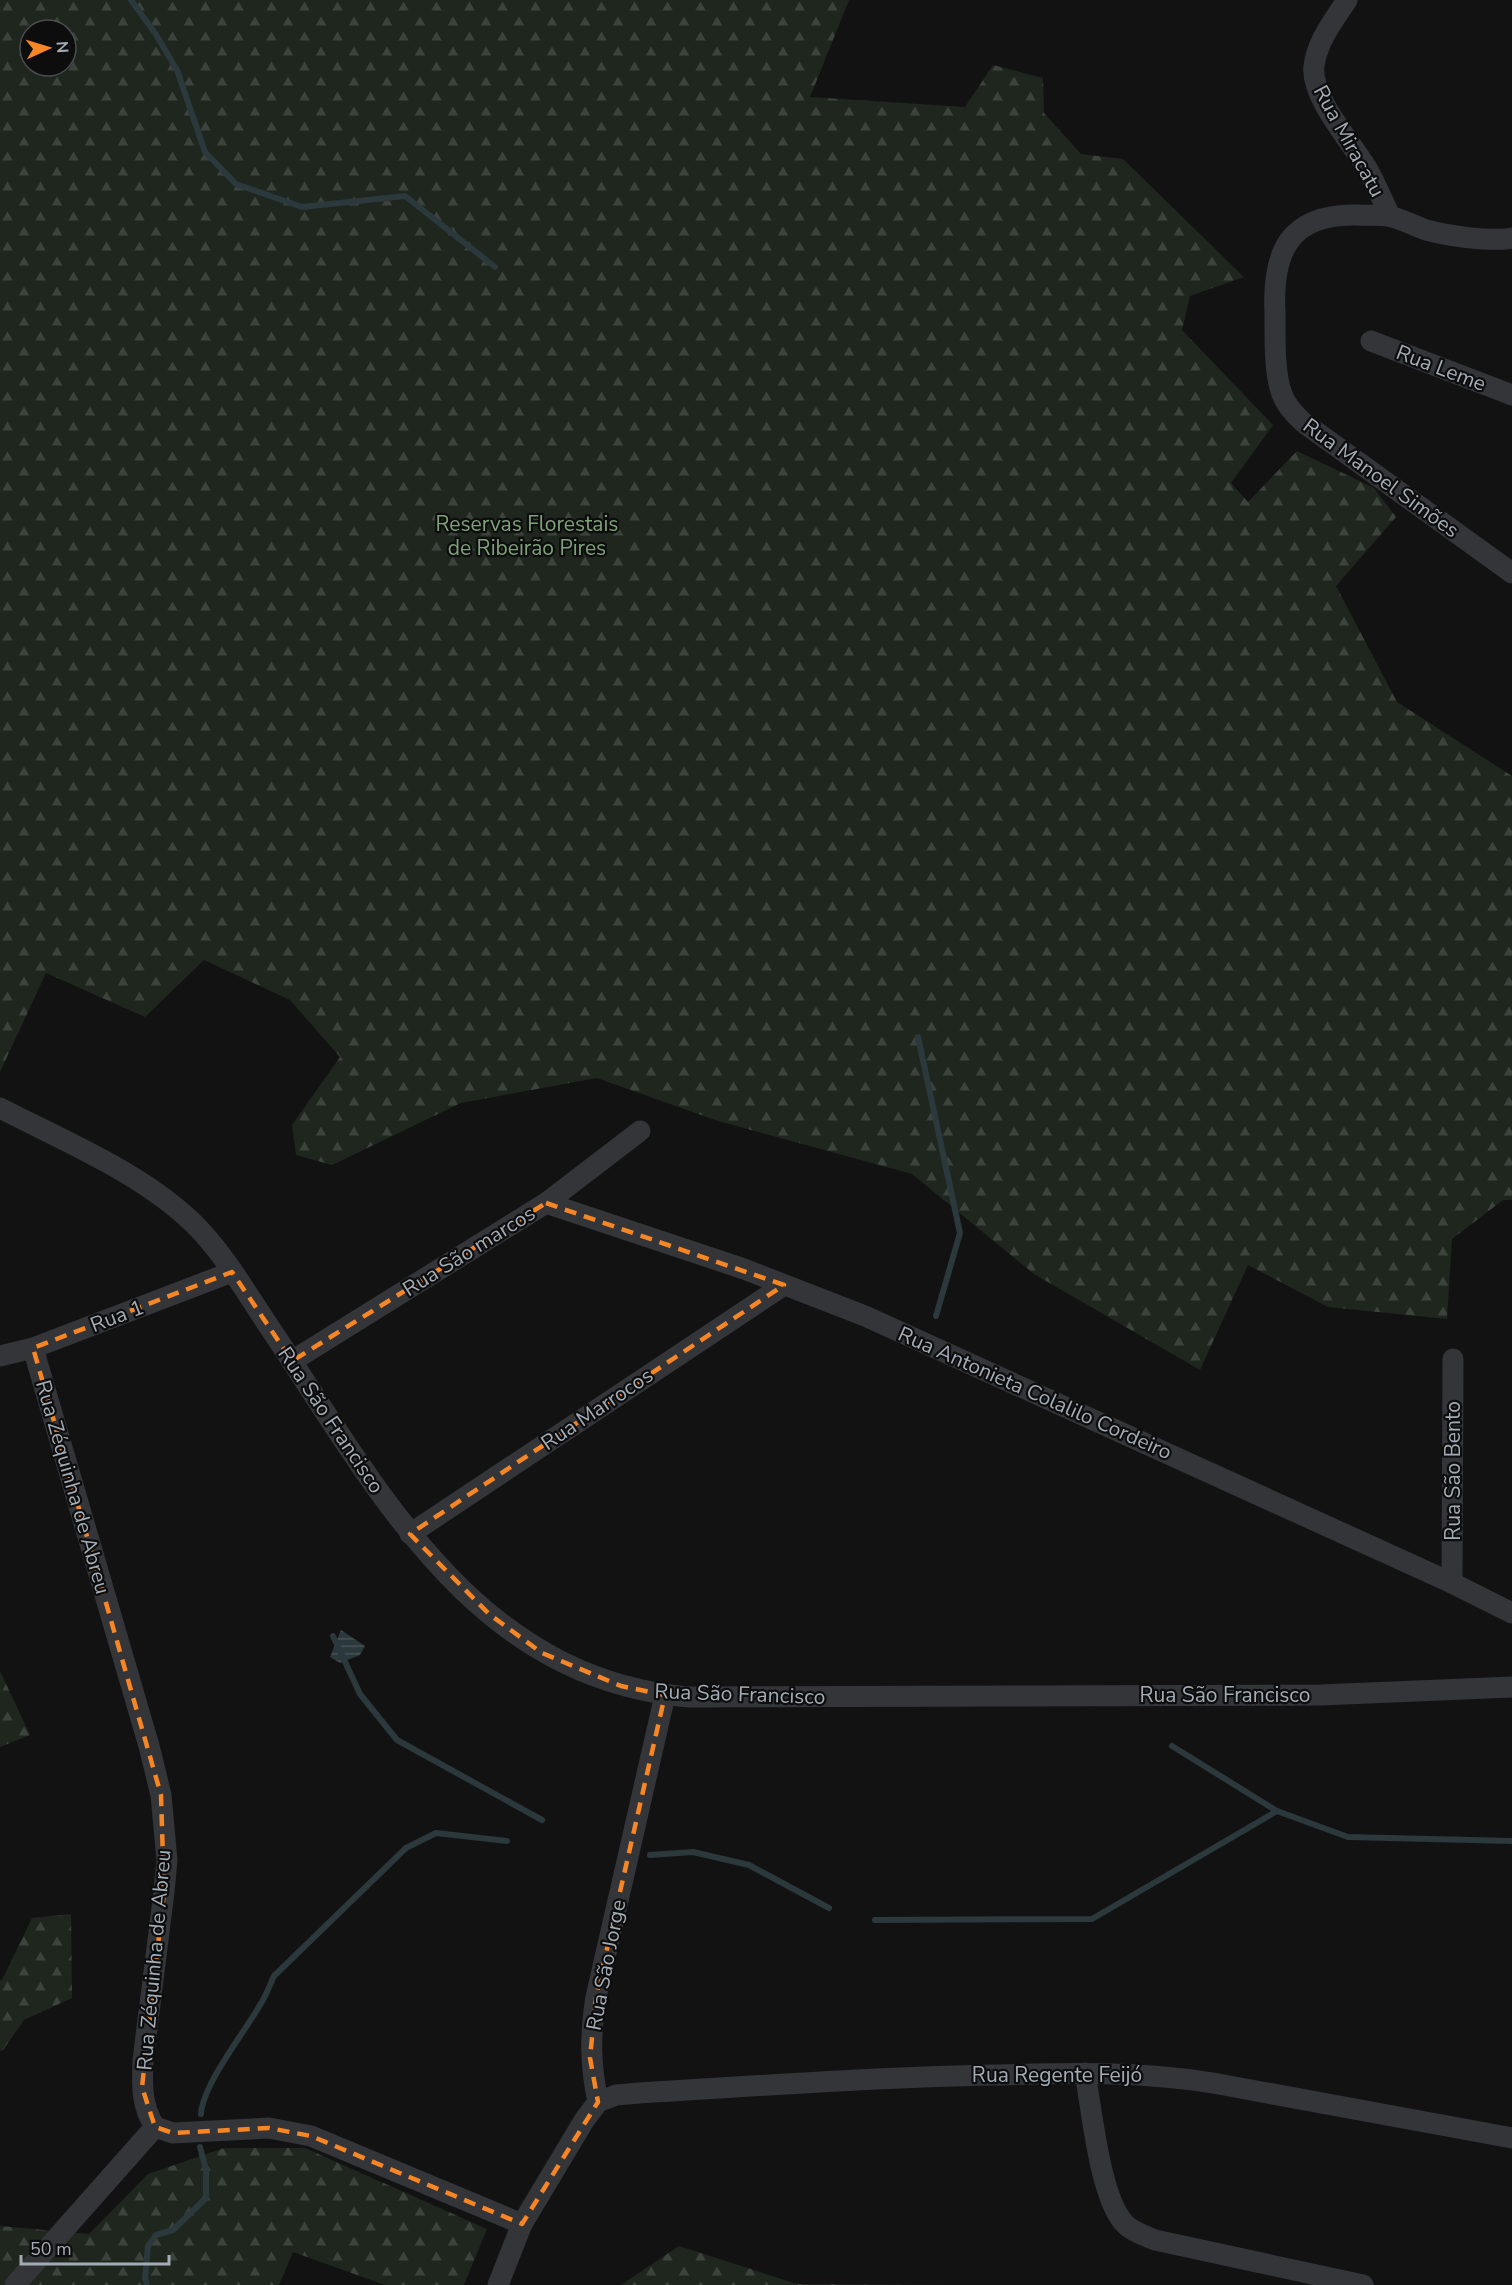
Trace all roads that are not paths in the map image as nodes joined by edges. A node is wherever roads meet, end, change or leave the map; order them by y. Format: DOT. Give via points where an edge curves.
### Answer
graph roads {
  1 [pos="1347,0"];
  2 [pos="1390,216"];
  3 [pos="1512,238"];
  4 [pos="1371,341"];
  5 [pos="1512,395"];
  6 [pos="1512,573"];
  7 [pos="0,1108"];
  8 [pos="640,1131"];
  9 [pos="546,1203"];
  10 [pos="232,1272"];
  11 [pos="784,1285"];
  12 [pos="33,1348"];
  13 [pos="0,1356"];
  14 [pos="1453,1359"];
  15 [pos="292,1361"];
  16 [pos="410,1534"];
  17 [pos="1452,1583"];
  18 [pos="1512,1613"];
  19 [pos="1512,1687"];
  20 [pos="665,1695"];
  21 [pos="1085,2073"];
  22 [pos="598,2102"];
  23 [pos="155,2127"];
  24 [pos="1512,2138"];
  25 [pos="522,2224"];
  26 [pos="15,2285"];
  27 [pos="498,2285"];
  28 [pos="1363,2285"];
  1 -- 2 [label="street, Rua Miracatu" via="1322,40 1314,66 1317,88 1368,171"];
  2 -- 3 [label="street, Rua Manoel Simões" via="1427,230"];
  2 -- 6 [label="street, Rua Manoel Simões" via="1337,215 1305,224 1287,241 1274,293 1281,393 1290,410 1304,423"];
  4 -- 5 [label="street, Rua Leme"];
  7 -- 10 [label="street, Rua São Francisco" via="156,1191 201,1231"];
  8 -- 9 [label="street, Rua São marcos"];
  9 -- 11 [label="street, Rua Antonieta Colalilo Cordeiro"];
  9 -- 15 [label="street, Rua São marcos"];
  10 -- 12 [label="street, Rua 1"];
  10 -- 15 [label="street, Rua São Francisco"];
  11 -- 16 [label="street, Rua Marrocos"];
  11 -- 17 [label="street, Rua Antonieta Colalilo Cordeiro" via="865,1316"];
  12 -- 13 [label="street, Rua 1"];
  12 -- 23 [label="street, Rua Zéquinha de Abreu" via="161,1795 165,1892 142,2087 144,2105"];
  14 -- 17 [label="street, Rua São Bento"];
  15 -- 16 [label="street, Rua São Francisco" via="346,1446"];
  16 -- 20 [label="street, Rua São Francisco" via="489,1614 542,1653 621,1686"];
  17 -- 18 [label="street, Rua Antonieta Colalilo Cordeiro"];
  19 -- 20 [label="street, Rua São Francisco" via="1321,1695"];
  20 -- 22 [label="street, Rua São Jorge" via="594,2008 590,2058"];
  21 -- 22 [label="street, Rua Regente Feijó" via="931,2076 651,2092"];
  21 -- 24 [label="street, Rua Regente Feijó" via="1166,2076"];
  21 -- 28 [label="street" via="1105,2186 1126,2226 1155,2240"];
  22 -- 25 [label="street"];
  23 -- 25 [label="street" via="173,2133 269,2128 311,2136"];
  23 -- 26 [label="street"];
  25 -- 27 [label="street"];
}
